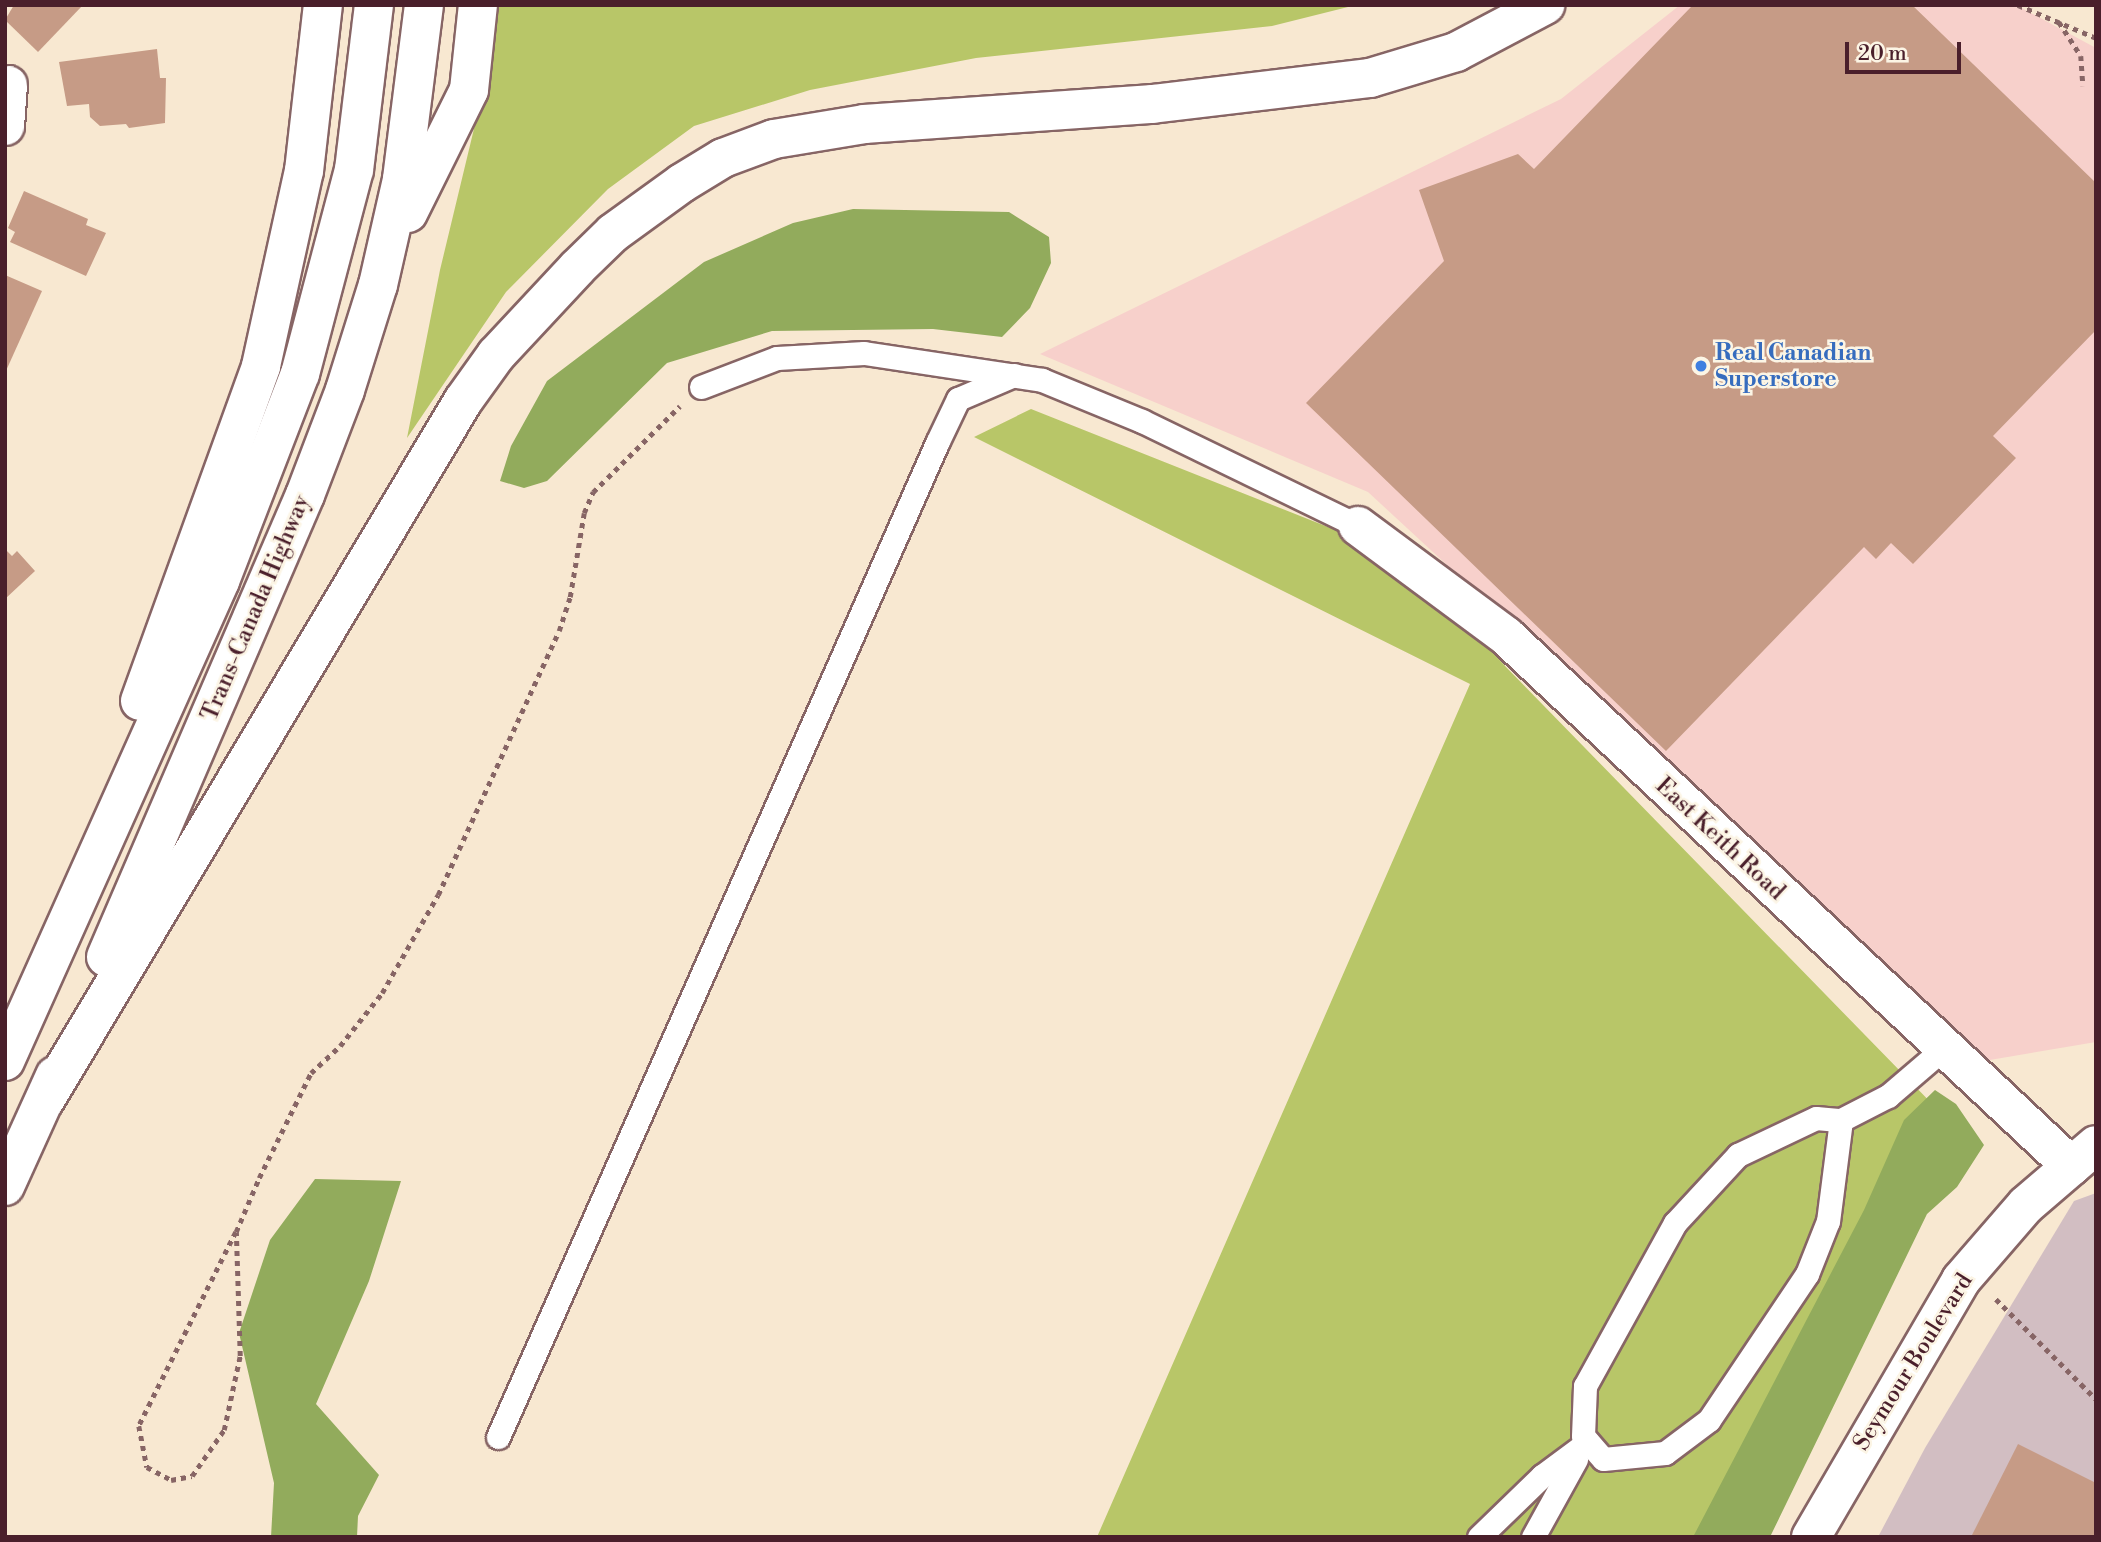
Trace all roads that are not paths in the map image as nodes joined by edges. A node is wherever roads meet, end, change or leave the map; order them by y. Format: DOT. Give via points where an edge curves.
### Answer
graph roads {
  1 [pos="323,5"];
  2 [pos="374,5"];
  3 [pos="424,5"];
  4 [pos="478,5"];
  5 [pos="1545,5"];
  6 [pos="8,85"];
  7 [pos="5,126"];
  8 [pos="382,265"];
  9 [pos="1014,375"];
  10 [pos="701,387"];
  11 [pos="1358,526"];
  12 [pos="1944,1048"];
  13 [pos="5,1059"];
  14 [pos="45,1100"];
  15 [pos="1841,1120"];
  16 [pos="2083,1156"];
  17 [pos="5,1186"];
  18 [pos="498,1437"];
  19 [pos="1588,1442"];
  20 [pos="1479,1537"];
  21 [pos="1533,1537"];
  22 [pos="1811,1537"];
  1 -- 13 [label="main road" via="304,171 261,366 207,526"];
  2 -- 13 [label="main road, Trans-Canada Highway" via="354,170 300,374 220,581"];
  3 -- 8 [label="main road, Trans-Canada Highway" via="402,179"];
  4 -- 8 [label="main road" via="469,90"];
  5 -- 14 [label="main road" via="1456,52 1370,78 1177,102 865,124 774,139 723,158 612,233 534,312 463,401"];
  6 -- 7 [label="main road"];
  8 -- 14 [label="main road, Trans-Canada Highway" via="345,390 305,495"];
  9 -- 10 [label="lane" via="864,353 778,358"];
  9 -- 11 [label="lane" via="1042,380 1142,421"];
  9 -- 18 [label="lane" via="958,399"];
  11 -- 12 [label="main road, East Keith Road" via="1506,636"];
  12 -- 15 [label="lane" via="1888,1096"];
  12 -- 16 [label="main road, East Keith Road"];
  14 -- 17 [label="main road, Trans-Canada Highway"];
  15 -- 19 [label="lane" via="1816,1118 1738,1155 1675,1223 1585,1387 1583,1436"];
  15 -- 19 [label="lane" via="1828,1221 1807,1273 1709,1420 1665,1453 1603,1459"];
  16 -- 22 [label="main road, Seymour Boulevard" via="2026,1205 1968,1271 1892,1392"];
  19 -- 20 [label="lane" via="1542,1476"];
  19 -- 21 [label="lane" via="1563,1476"];
}
